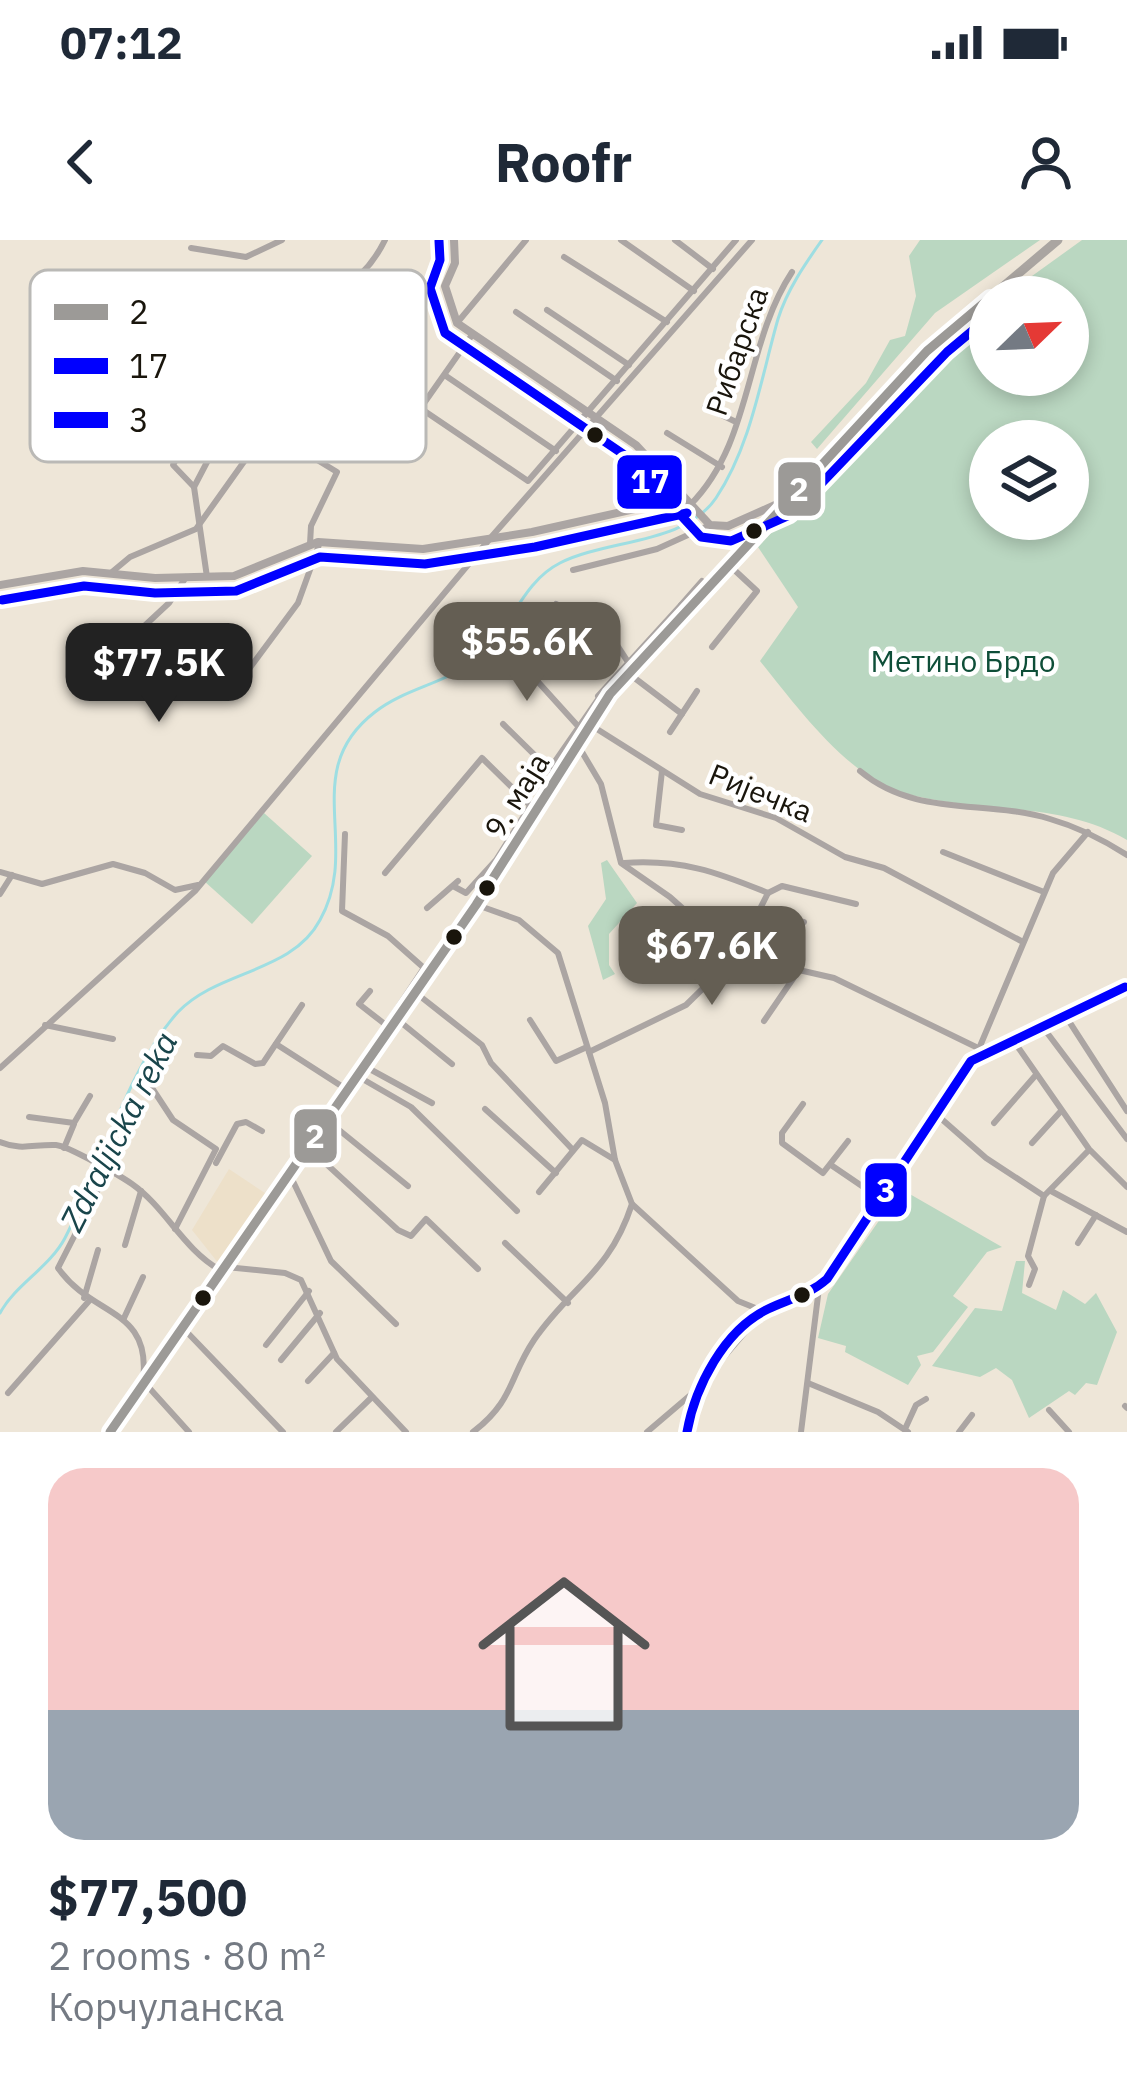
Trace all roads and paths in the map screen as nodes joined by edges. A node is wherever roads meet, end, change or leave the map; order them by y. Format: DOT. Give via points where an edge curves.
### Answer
graph roads {
  1 [pos="282,240"];
  2 [pos="385,240"];
  3 [pos="454,240"];
  4 [pos="526,240"];
  5 [pos="621,240"];
  6 [pos="675,240"];
  7 [pos="717,240"];
  8 [pos="736,240"];
  9 [pos="752,240"];
  10 [pos="1058,240"];
  11 [pos="191,248"];
  12 [pos="728,252"];
  13 [pos="564,257"];
  14 [pos="713,269"];
  15 [pos="364,270"];
  16 [pos="792,272"];
  17 [pos="694,291"];
  18 [pos="548,310"];
  19 [pos="516,312"];
  20 [pos="667,322"];
  21 [pos="457,323"];
  22 [pos="472,335"];
  23 [pos="630,365"];
  24 [pos="446,376"];
  25 [pos="617,381"];
  26 [pos="426,406"];
  27 [pos="705,407"];
  28 [pos="426,412"];
  29 [pos="593,416"];
  30 [pos="735,422"];
  31 [pos="667,433"];
  32 [pos="556,451"];
  33 [pos="175,462"];
  34 [pos="207,462"];
  35 [pos="244,462"];
  36 [pos="321,462"];
  37 [pos="722,467"];
  38 [pos="674,486"];
  39 [pos="194,488"];
  40 [pos="668,501"];
  41 [pos="784,501"];
  42 [pos="688,504"];
  43 [pos="706,522"];
  44 [pos="196,529"];
  45 [pos="493,536"];
  46 [pos="315,543"];
  47 [pos="727,563"];
  48 [pos="572,570"];
  49 [pos="110,575"];
  50 [pos="187,576"];
  51 [pos="207,577"];
  52 [pos="702,581"];
  53 [pos="0,585"];
  54 [pos="556,604"];
  55 [pos="684,604"];
  56 [pos="712,647"];
  57 [pos="512,652"];
  58 [pos="111,657"];
  59 [pos="628,667"];
  60 [pos="167,676"];
  61 [pos="183,685"];
  62 [pos="151,690"];
  63 [pos="698,691"];
  64 [pos="682,714"];
  65 [pos="502,724"];
  66 [pos="583,725"];
  67 [pos="670,732"];
  68 [pos="576,745"];
  69 [pos="662,771"];
  70 [pos="860,771"];
  71 [pos="552,773"];
  72 [pos="532,808"];
  73 [pos="682,830"];
  74 [pos="1088,832"];
  75 [pos="345,834"];
  76 [pos="944,852"];
  77 [pos="1127,855"];
  78 [pos="622,863"];
  79 [pos="0,872"];
  80 [pos="385,873"];
  81 [pos="12,874"];
  82 [pos="198,885"];
  83 [pos="1044,892"];
  84 [pos="768,893"];
  85 [pos="0,895"];
  86 [pos="856,904"];
  87 [pos="476,905"];
  88 [pos="427,908"];
  89 [pos="758,914"];
  90 [pos="695,918"];
  91 [pos="804,922"];
  92 [pos="669,936"];
  93 [pos="1023,942"];
  94 [pos="737,955"];
  95 [pos="440,956"];
  96 [pos="424,968"];
  97 [pos="799,970"];
  98 [pos="1126,988"];
  99 [pos="370,991"];
  100 [pos="416,992"];
  101 [pos="302,1005"];
  102 [pos="1065,1015"];
  103 [pos="530,1020"];
  104 [pos="764,1021"];
  105 [pos="392,1024"];
  106 [pos="45,1025"];
  107 [pos="1042,1026"];
  108 [pos="112,1039"];
  109 [pos="1013,1040"];
  110 [pos="276,1044"];
  111 [pos="977,1048"];
  112 [pos="588,1050"];
  113 [pos="197,1054"];
  114 [pos="974,1058"];
  115 [pos="452,1064"];
  116 [pos="0,1068"];
  117 [pos="362,1072"];
  118 [pos="1035,1076"];
  119 [pos="152,1088"];
  120 [pos="346,1089"];
  121 [pos="90,1096"];
  122 [pos="432,1103"];
  123 [pos="803,1104"];
  124 [pos="485,1108"];
  125 [pos="1061,1111"];
  126 [pos="1127,1111"];
  127 [pos="936,1114"];
  128 [pos="29,1117"];
  129 [pos="328,1121"];
  130 [pos="74,1123"];
  131 [pos="994,1123"];
  132 [pos="262,1131"];
  133 [pos="1127,1139"];
  134 [pos="0,1142"];
  135 [pos="848,1142"];
  136 [pos="1032,1143"];
  137 [pos="64,1148"];
  138 [pos="309,1148"];
  139 [pos="1089,1149"];
  140 [pos="573,1150"];
  141 [pos="615,1160"];
  142 [pos="212,1163"];
  143 [pos="831,1165"];
  144 [pos="105,1169"];
  145 [pos="556,1173"];
  146 [pos="290,1175"];
  147 [pos="408,1186"];
  148 [pos="1127,1187"];
  149 [pos="141,1191"];
  150 [pos="539,1192"];
  151 [pos="1048,1193"];
  152 [pos="276,1195"];
  153 [pos="881,1199"];
  154 [pos="632,1204"];
  155 [pos="517,1211"];
  156 [pos="1096,1215"];
  157 [pos="175,1229"];
  158 [pos="1127,1232"];
  159 [pos="506,1243"];
  160 [pos="1078,1243"];
  161 [pos="125,1245"];
  162 [pos="98,1250"];
  163 [pos="478,1269"];
  164 [pos="225,1270"];
  165 [pos="143,1277"];
  166 [pos="1029,1285"];
  167 [pos="819,1288"];
  168 [pos="308,1291"];
  169 [pos="86,1300"];
  170 [pos="568,1303"];
  171 [pos="763,1311"];
  172 [pos="320,1313"];
  173 [pos="124,1318"];
  174 [pos="396,1324"];
  175 [pos="183,1328"];
  176 [pos="266,1345"];
  177 [pos="334,1353"];
  178 [pos="281,1360"];
  179 [pos="308,1381"];
  180 [pos="145,1383"];
  181 [pos="808,1383"];
  182 [pos="694,1392"];
  183 [pos="8,1393"];
  184 [pos="371,1398"];
  185 [pos="926,1399"];
  186 [pos="1049,1410"];
  187 [pos="972,1415"];
  188 [pos="906,1431"];
  189 [pos="110,1432"];
  190 [pos="188,1432"];
  191 [pos="283,1432"];
  192 [pos="336,1432"];
  193 [pos="406,1432"];
  194 [pos="473,1432"];
  195 [pos="647,1432"];
  196 [pos="688,1432"];
  197 [pos="801,1432"];
  198 [pos="959,1432"];
  199 [pos="1069,1432"];
  1 -- 11 [label="street" via="246,257"];
  2 -- 15 [label="street"];
  3 -- 21 [label="street" via="445,286"];
  4 -- 21 [label="street"];
  5 -- 17 [label="street"];
  6 -- 14 [label="street"];
  7 -- 12 [label="street"];
  8 -- 12 [label="street"];
  9 -- 29 [label="street"];
  10 -- 41 [label="main road, 9. маја" via="944,334"];
  12 -- 14 [label="street"];
  13 -- 20 [label="street"];
  14 -- 17 [label="street"];
  16 -- 30 [label="street, Рибарска" via="776,296"];
  17 -- 20 [label="street"];
  18 -- 23 [label="street"];
  19 -- 25 [label="street"];
  20 -- 23 [label="street"];
  21 -- 22 [label="street"];
  22 -- 24 [label="street"];
  22 -- 29 [label="street"];
  23 -- 25 [label="street"];
  24 -- 26 [label="street"];
  24 -- 32 [label="street"];
  25 -- 29 [label="street"];
  27 -- 30 [label="street"];
  28 -- 32 [label="street" via="528,482"];
  29 -- 32 [label="street"];
  29 -- 38 [label="street" via="636,445"];
  29 -- 45 [label="street"];
  30 -- 37 [label="street, Рибарска"];
  31 -- 37 [label="street"];
  33 -- 39 [label="street"];
  34 -- 39 [label="street"];
  35 -- 44 [label="street"];
  36 -- 46 [label="street" via="338,472 311,526"];
  37 -- 42 [label="street, Рибарска"];
  38 -- 40 [label="street"];
  38 -- 42 [label="street"];
  39 -- 44 [label="street"];
  40 -- 42 [label="street"];
  40 -- 45 [label="street"];
  41 -- 43 [label="street" via="728,526"];
  41 -- 47 [label="main road, 9. маја"];
  42 -- 43 [label="street"];
  43 -- 48 [label="street" via="657,549"];
  44 -- 49 [label="street" via="130,557"];
  44 -- 51 [label="street"];
  45 -- 46 [label="street" via="424,549"];
  45 -- 82 [label="street"];
  46 -- 51 [label="street" via="252,571"];
  46 -- 61 [label="street" via="298,603 253,666"];
  47 -- 55 [label="main road, 9. маја"];
  47 -- 56 [label="street" via="757,591"];
  49 -- 50 [label="street"];
  49 -- 53 [label="street"];
  50 -- 51 [label="street"];
  50 -- 58 [label="street"];
  52 -- 55 [label="street"];
  54 -- 59 [label="street" via="607,630"];
  55 -- 59 [label="main road, 9. маја"];
  57 -- 66 [label="street, Ријечка"];
  59 -- 64 [label="street"];
  59 -- 66 [label="main road, 9. маја"];
  60 -- 61 [label="street"];
  61 -- 62 [label="street" via="163,704"];
  63 -- 64 [label="street"];
  64 -- 67 [label="street"];
  65 -- 71 [label="street"];
  66 -- 68 [label="main road, 9. маја"];
  66 -- 69 [label="street, Ријечка"];
  66 -- 71 [label="street"];
  68 -- 71 [label="main road, 9. маја"];
  68 -- 78 [label="street" via="598,776"];
  69 -- 73 [label="street" via="656,826"];
  69 -- 93 [label="street, Ријечка" via="881,867"];
  70 -- 74 [label="street" via="900,796 1049,818"];
  71 -- 72 [label="main road, 9. маја"];
  72 -- 80 [label="street" via="482,758"];
  72 -- 87 [label="main road, 9. маја"];
  72 -- 88 [label="street" via="466,893 456,884"];
  74 -- 77 [label="street"];
  74 -- 83 [label="street"];
  75 -- 96 [label="street" via="342,911"];
  76 -- 83 [label="street"];
  78 -- 84 [label="street" via="699,864"];
  78 -- 90 [label="street"];
  79 -- 81 [label="street"];
  81 -- 82 [label="street" via="48,883 113,865 175,890"];
  81 -- 85 [label="street"];
  82 -- 106 [label="street"];
  83 -- 93 [label="street"];
  84 -- 86 [label="street" via="782,886"];
  84 -- 89 [label="street"];
  87 -- 95 [label="main road, 9. маја"];
  87 -- 112 [label="street" via="519,920 553,945"];
  89 -- 91 [label="street"];
  89 -- 94 [label="street"];
  90 -- 92 [label="street"];
  90 -- 94 [label="street"];
  93 -- 111 [label="street"];
  94 -- 97 [label="street"];
  94 -- 112 [label="street" via="671,1016"];
  95 -- 96 [label="street"];
  95 -- 100 [label="main road, 9. маја"];
  96 -- 105 [label="street"];
  97 -- 104 [label="street"];
  97 -- 111 [label="street" via="834,977"];
  98 -- 102 [label="street"];
  99 -- 105 [label="street" via="359,1004"];
  100 -- 105 [label="main road, 9. маја"];
  100 -- 140 [label="street" via="482,1045"];
  101 -- 110 [label="street"];
  102 -- 107 [label="street"];
  102 -- 126 [label="street"];
  103 -- 112 [label="street" via="556,1061"];
  105 -- 115 [label="street"];
  105 -- 117 [label="main road, 9. маја"];
  105 -- 120 [label="street"];
  106 -- 108 [label="street"];
  106 -- 116 [label="street"];
  107 -- 109 [label="street"];
  107 -- 133 [label="street"];
  109 -- 114 [label="street"];
  109 -- 118 [label="street"];
  110 -- 113 [label="street" via="257,1064 223,1046 211,1056"];
  110 -- 120 [label="street"];
  111 -- 114 [label="street"];
  112 -- 141 [label="street"];
  114 -- 127 [label="street"];
  117 -- 120 [label="main road, 9. маја"];
  117 -- 122 [label="street"];
  117 -- 155 [label="street" via="411,1107"];
  118 -- 125 [label="street"];
  118 -- 131 [label="street"];
  119 -- 142 [label="street" via="173,1120 215,1147"];
  120 -- 129 [label="main road, 9. маја"];
  120 -- 152 [label="street" via="276,1183"];
  121 -- 130 [label="street"];
  123 -- 143 [label="street" via="780,1141 820,1172"];
  124 -- 145 [label="street"];
  125 -- 136 [label="street"];
  125 -- 139 [label="street"];
  127 -- 151 [label="street" via="986,1158"];
  127 -- 153 [label="street"];
  128 -- 130 [label="street"];
  129 -- 138 [label="main road, 9. маја"];
  129 -- 147 [label="street"];
  130 -- 137 [label="street"];
  132 -- 142 [label="street" via="240,1123"];
  134 -- 137 [label="street"];
  135 -- 143 [label="street"];
  137 -- 144 [label="street"];
  138 -- 146 [label="main road, 9. маја"];
  138 -- 163 [label="street" via="408,1236 426,1219"];
  139 -- 148 [label="street"];
  139 -- 151 [label="street"];
  140 -- 141 [label="street" via="587,1142"];
  140 -- 145 [label="street"];
  141 -- 154 [label="street"];
  142 -- 157 [label="street"];
  143 -- 153 [label="street"];
  144 -- 149 [label="street"];
  144 -- 169 [label="street" via="59,1260 59,1272"];
  145 -- 150 [label="street"];
  146 -- 152 [label="main road, 9. маја"];
  146 -- 174 [label="street" via="331,1261"];
  149 -- 157 [label="street"];
  149 -- 161 [label="street"];
  151 -- 156 [label="street"];
  151 -- 166 [label="street" via="1028,1256 1035,1269"];
  152 -- 164 [label="main road, 9. маја"];
  153 -- 167 [label="street"];
  154 -- 170 [label="street" via="611,1256"];
  154 -- 171 [label="street" via="738,1300"];
  156 -- 158 [label="street"];
  156 -- 160 [label="street"];
  157 -- 164 [label="street" via="199,1257"];
  159 -- 170 [label="street"];
  162 -- 169 [label="street"];
  164 -- 168 [label="street" via="285,1273"];
  164 -- 175 [label="main road, 9. маја"];
  165 -- 173 [label="street"];
  167 -- 171 [label="street"];
  167 -- 181 [label="street"];
  168 -- 172 [label="street"];
  168 -- 176 [label="street"];
  169 -- 173 [label="street"];
  169 -- 183 [label="street"];
  170 -- 194 [label="street" via="527,1352 505,1403"];
  171 -- 182 [label="street"];
  172 -- 177 [label="street"];
  172 -- 178 [label="street"];
  173 -- 180 [label="street" via="145,1348"];
  175 -- 180 [label="main road, 9. маја"];
  175 -- 191 [label="street"];
  177 -- 179 [label="street"];
  177 -- 184 [label="street"];
  180 -- 189 [label="main road, 9. маја"];
  180 -- 190 [label="street"];
  181 -- 188 [label="street"];
  181 -- 197 [label="street"];
  182 -- 195 [label="street"];
  182 -- 196 [label="street"];
  184 -- 192 [label="street"];
  184 -- 193 [label="street"];
  185 -- 188 [label="street"];
  186 -- 199 [label="street"];
  187 -- 198 [label="street"];
}
